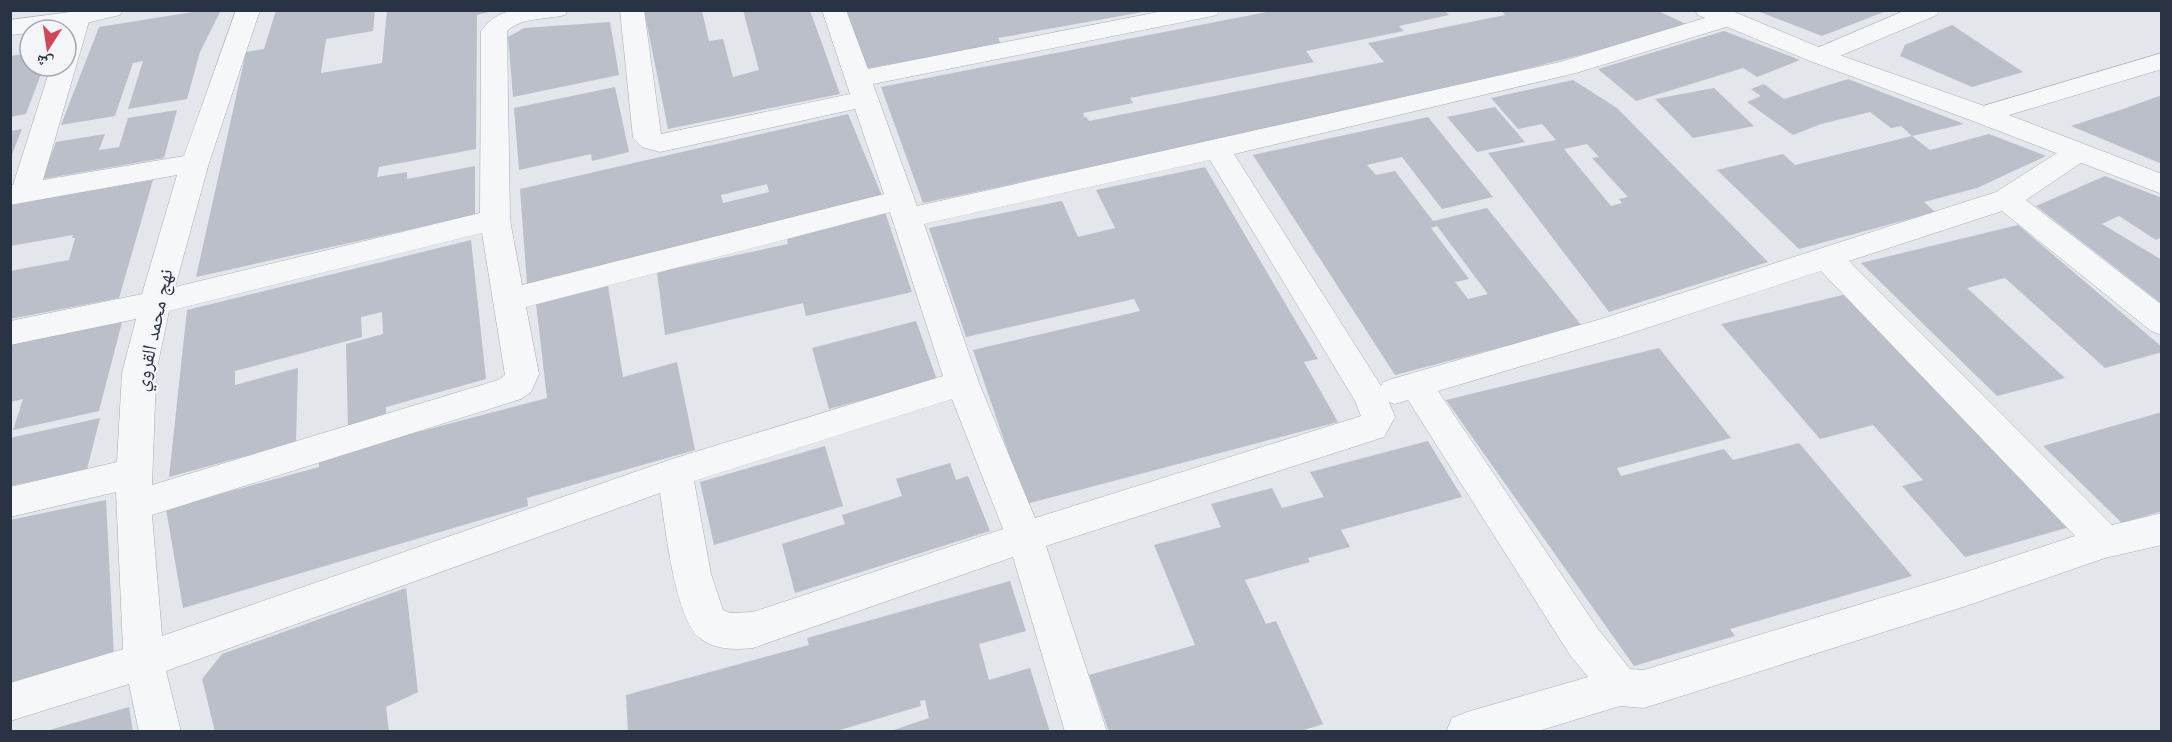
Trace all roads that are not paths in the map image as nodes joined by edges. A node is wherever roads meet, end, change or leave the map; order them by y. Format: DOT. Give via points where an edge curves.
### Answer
graph roads {
  1 [pos="111,10"];
  2 [pos="248,10"];
  3 [pos="556,10"];
  4 [pos="632,10"];
  5 [pos="834,10"];
  6 [pos="1208,10"];
  7 [pos="1928,10"];
  8 [pos="1717,15"];
  9 [pos="78,18"];
  10 [pos="1819,56"];
  11 [pos="2162,61"];
  12 [pos="60,78"];
  13 [pos="861,89"];
  14 [pos="1983,115"];
  15 [pos="1217,149"];
  16 [pos="2078,152"];
  17 [pos="195,163"];
  18 [pos="2162,185"];
  19 [pos="18,194"];
  20 [pos="2006,200"];
  21 [pos="904,209"];
  22 [pos="495,220"];
  23 [pos="1826,257"];
  24 [pos="509,300"];
  25 [pos="155,303"];
  26 [pos="2162,323"];
  27 [pos="10,333"];
  28 [pos="962,383"];
  29 [pos="1416,386"];
  30 [pos="1371,398"];
  31 [pos="675,473"];
  32 [pos="133,489"];
  33 [pos="10,502"];
  34 [pos="2162,529"];
  35 [pos="1024,537"];
  36 [pos="2105,542"];
  37 [pos="144,661"];
  38 [pos="1620,687"];
  39 [pos="10,702"];
  40 [pos="160,732"];
  41 [pos="1086,732"];
  42 [pos="1467,732"];
  1 -- 9 [label="street"];
  2 -- 17 [label="street, نهج محمد القروي"];
  3 -- 22 [label="street" via="505,20 494,31"];
  4 -- 13 [label="street" via="647,138 652,141"];
  5 -- 13 [label="street"];
  6 -- 13 [label="street"];
  7 -- 10 [label="street"];
  8 -- 10 [label="street"];
  8 -- 15 [label="street" via="1567,68"];
  10 -- 14 [label="street"];
  11 -- 14 [label="street"];
  12 -- 19 [label="street"];
  13 -- 21 [label="street"];
  14 -- 16 [label="street"];
  15 -- 21 [label="street"];
  15 -- 30 [label="street"];
  16 -- 18 [label="street"];
  16 -- 20 [label="street"];
  17 -- 19 [label="street"];
  17 -- 25 [label="street, نهج محمد القروي"];
  20 -- 23 [label="street"];
  20 -- 26 [label="street"];
  21 -- 24 [label="street"];
  21 -- 28 [label="street"];
  22 -- 24 [label="street"];
  22 -- 25 [label="street"];
  23 -- 29 [label="street" via="1605,330"];
  23 -- 36 [label="street"];
  24 -- 32 [label="street" via="522,377 513,388"];
  25 -- 27 [label="street"];
  25 -- 32 [label="street, نهج محمد القروي" via="139,373"];
  28 -- 31 [label="street"];
  28 -- 35 [label="street"];
  29 -- 30 [label="street"];
  29 -- 38 [label="street" via="1584,642"];
  30 -- 35 [label="street" via="1378,417 1370,428"];
  31 -- 35 [label="street" via="699,603 710,623 725,631 753,630"];
  31 -- 37 [label="street"];
  32 -- 33 [label="street"];
  32 -- 37 [label="street, نهج محمد القروي"];
  34 -- 36 [label="street"];
  35 -- 41 [label="street"];
  36 -- 38 [label="street" via="1644,689"];
  37 -- 39 [label="street"];
  37 -- 40 [label="street, نهج محمد القروي"];
  38 -- 42 [label="street"];
}
